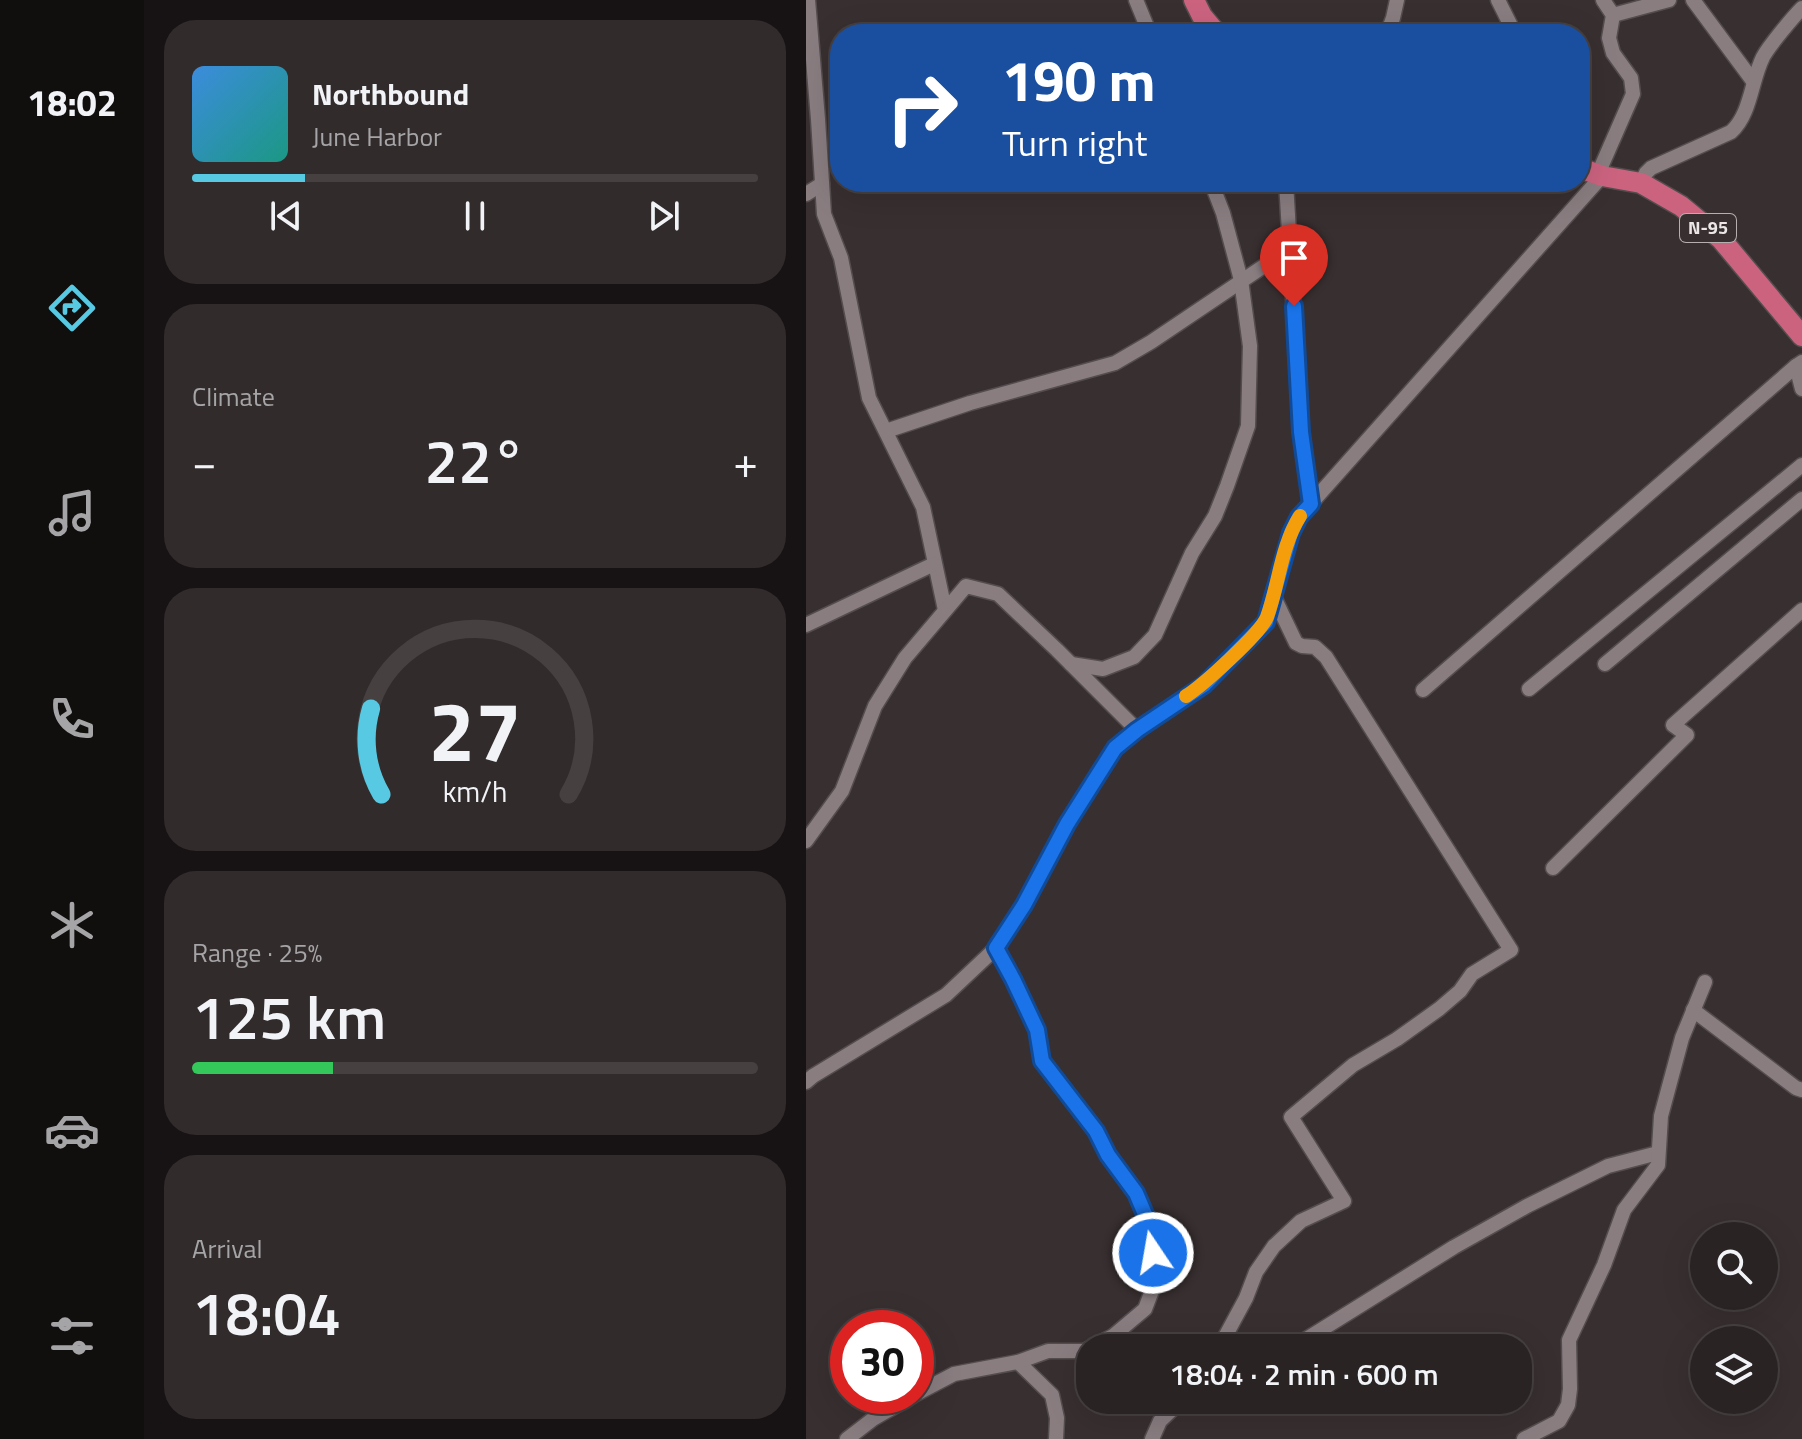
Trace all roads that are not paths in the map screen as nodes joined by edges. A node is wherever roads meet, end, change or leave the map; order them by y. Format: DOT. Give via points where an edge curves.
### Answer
graph roads {
  1 [pos="1136,0"];
  2 [pos="1194,0"];
  3 [pos="1397,0"];
  4 [pos="1498,0"];
  5 [pos="1603,0"];
  6 [pos="1669,0"];
  7 [pos="1693,0"];
  8 [pos="807,4"];
  9 [pos="1802,8"];
  10 [pos="1613,15"];
  11 [pos="1146,24"];
  12 [pos="1209,24"];
  13 [pos="1391,24"];
  14 [pos="1510,24"];
  15 [pos="810,80"];
  16 [pos="1753,81"];
  17 [pos="812,115"];
  18 [pos="1593,173"];
  19 [pos="1641,183"];
  20 [pos="822,184"];
  21 [pos="1215,192"];
  22 [pos="1287,192"];
  23 [pos="1577,192"];
  24 [pos="806,194"];
  25 [pos="1292,259"];
  26 [pos="1241,280"];
  27 [pos="1802,335"];
  28 [pos="1799,364"];
  29 [pos="1802,389"];
  30 [pos="886,431"];
  31 [pos="1802,465"];
  32 [pos="1802,499"];
  33 [pos="1311,504"];
  34 [pos="934,564"];
  35 [pos="1273,595"];
  36 [pos="945,610"];
  37 [pos="1802,610"];
  38 [pos="806,625"];
  39 [pos="1071,664"];
  40 [pos="1605,664"];
  41 [pos="1529,689"];
  42 [pos="1423,690"];
  43 [pos="1137,730"];
  44 [pos="806,841"];
  45 [pos="1553,868"];
  46 [pos="996,948"];
  47 [pos="1705,982"];
  48 [pos="1693,1010"];
  49 [pos="808,1076"];
  50 [pos="1802,1090"];
  51 [pos="1658,1153"];
  52 [pos="1115,1334"];
  53 [pos="1227,1334"];
  54 [pos="1315,1334"];
  55 [pos="1076,1351"];
  56 [pos="1018,1362"];
  57 [pos="934,1384"];
  58 [pos="882,1414"];
  59 [pos="1167,1414"];
  60 [pos="847,1439"];
  61 [pos="1056,1439"];
  62 [pos="1152,1439"];
  63 [pos="1524,1439"];
  1 -- 11 [label="street"];
  2 -- 12 [label="highway"];
  3 -- 13 [label="street"];
  4 -- 14 [label="street"];
  5 -- 10 [label="street"];
  6 -- 10 [label="street"];
  7 -- 16 [label="street"];
  8 -- 15 [label="street"];
  9 -- 16 [label="street" via="1764,55"];
  10 -- 18 [label="street" via="1609,38 1631,78 1633,94"];
  15 -- 17 [label="street"];
  16 -- 19 [label="street" via="1731,132 1651,168"];
  17 -- 20 [label="street"];
  18 -- 19 [label="highway, N-95"];
  19 -- 27 [label="highway, N-95" via="1681,206 1721,239"];
  20 -- 24 [label="street"];
  20 -- 30 [label="street" via="824,214 841,258 869,398"];
  21 -- 26 [label="street"];
  22 -- 25 [label="street"];
  23 -- 33 [label="street"];
  25 -- 26 [label="street" via="1264,266"];
  25 -- 33 [label="street" via="1301,432"];
  26 -- 30 [label="street" via="1115,363"];
  26 -- 39 [label="street" via="1250,346 1248,426 1215,516 1155,635 1134,657 1103,669"];
  28 -- 29 [label="street"];
  28 -- 42 [label="street"];
  30 -- 34 [label="street" via="923,507"];
  31 -- 41 [label="street"];
  32 -- 40 [label="street"];
  33 -- 35 [label="street" via="1291,533"];
  34 -- 36 [label="street"];
  34 -- 38 [label="street"];
  35 -- 43 [label="street" via="1266,622 1204,685"];
  35 -- 53 [label="street" via="1296,643 1315,647 1326,657 1511,950 1472,974 1439,1009 1353,1065 1291,1117 1344,1201 1301,1221 1274,1246"];
  36 -- 39 [label="street" via="966,586 998,594"];
  36 -- 44 [label="street" via="905,658 875,706 842,791"];
  37 -- 45 [label="street" via="1673,725 1687,735"];
  39 -- 43 [label="street"];
  43 -- 46 [label="street" via="1115,748"];
  46 -- 49 [label="street" via="946,995"];
  46 -- 52 [label="street" via="1037,1030 1042,1061 1096,1131 1136,1193 1150,1226 1156,1280 1145,1309"];
  47 -- 48 [label="street"];
  48 -- 50 [label="street"];
  48 -- 51 [label="street" via="1661,1116"];
  51 -- 54 [label="street" via="1608,1166 1527,1206"];
  51 -- 63 [label="street" via="1658,1165 1624,1210 1569,1340 1570,1389 1563,1416"];
  55 -- 56 [label="street" via="1048,1351"];
  56 -- 57 [label="street" via="954,1374"];
  56 -- 61 [label="street" via="1052,1395"];
  58 -- 60 [label="street"];
  59 -- 62 [label="street"];
}
